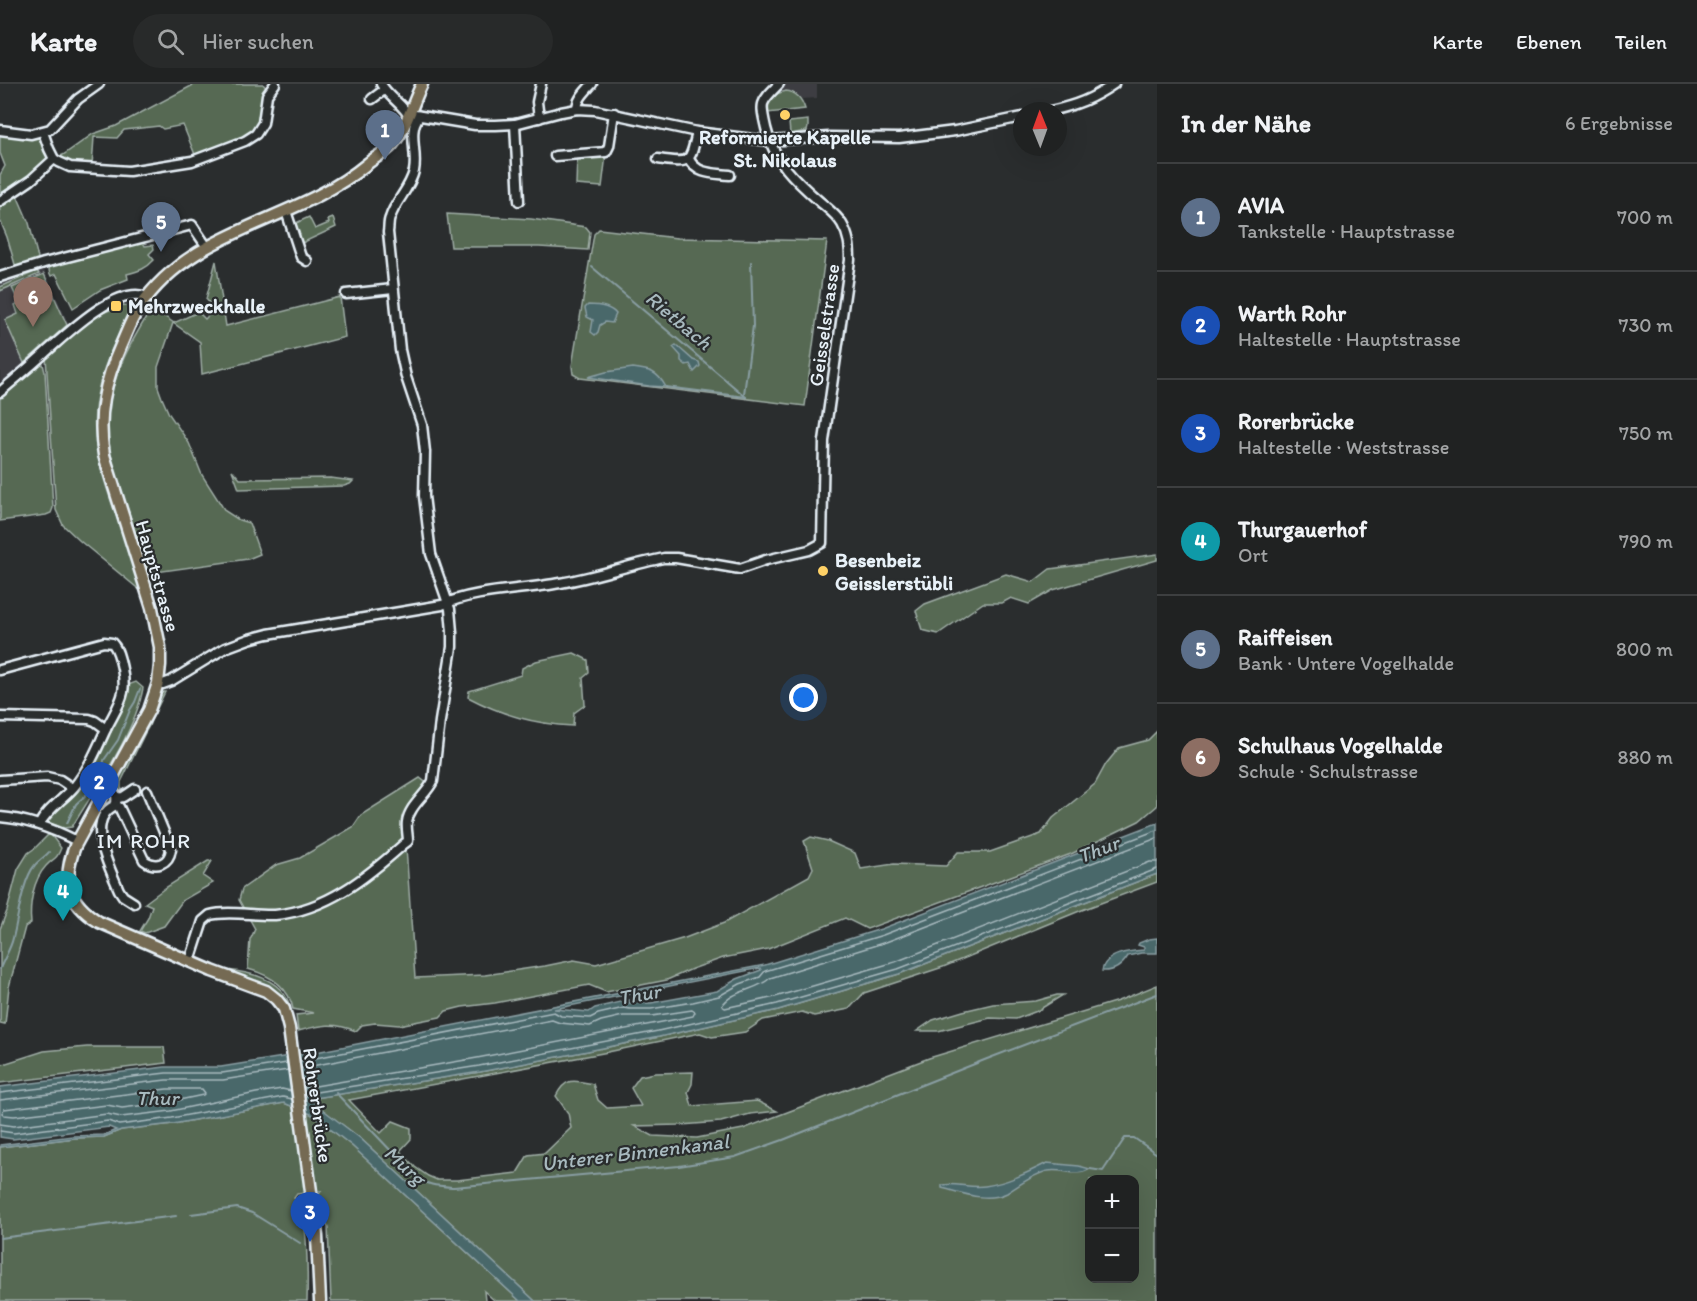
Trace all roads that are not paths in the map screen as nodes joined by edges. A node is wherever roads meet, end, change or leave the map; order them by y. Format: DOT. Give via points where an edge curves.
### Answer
graph roads {
  1 [pos="99,84"];
  2 [pos="275,84"];
  3 [pos="422,84"];
  4 [pos="541,84"];
  5 [pos="592,84"];
  6 [pos="779,84"];
  7 [pos="1114,84"];
  8 [pos="382,87"];
  9 [pos="372,99"];
  10 [pos="1067,106"];
  11 [pos="577,109"];
  12 [pos="614,113"];
  13 [pos="414,117"];
  14 [pos="539,118"];
  15 [pos="1013,119"];
  16 [pos="515,124"];
  17 [pos="0,130"];
  18 [pos="43,132"];
  19 [pos="698,132"];
  20 [pos="769,141"];
  21 [pos="555,156"];
  22 [pos="54,159"];
  23 [pos="658,159"];
  24 [pos="689,159"];
  25 [pos="730,175"];
  26 [pos="0,201"];
  27 [pos="519,201"];
  28 [pos="286,211"];
  29 [pos="202,249"];
  30 [pos="307,261"];
  31 [pos="0,277"];
  32 [pos="393,290"];
  33 [pos="346,294"];
  34 [pos="114,302"];
  35 [pos="145,304"];
  36 [pos="0,392"];
  37 [pos="448,603"];
  38 [pos="0,670"];
  39 [pos="158,683"];
  40 [pos="0,717"];
  41 [pos="106,729"];
  42 [pos="0,780"];
  43 [pos="72,788"];
  44 [pos="106,788"];
  45 [pos="135,789"];
  46 [pos="147,791"];
  47 [pos="117,802"];
  48 [pos="0,817"];
  49 [pos="39,825"];
  50 [pos="77,841"];
  51 [pos="134,903"];
  52 [pos="190,961"];
  53 [pos="320,1301"];
  1 -- 18 [label="street"];
  2 -- 22 [label="street" via="267,95 263,123 256,134 202,158 129,171 70,167"];
  3 -- 13 [label="main road, Hauptstrasse"];
  4 -- 14 [label="street"];
  5 -- 11 [label="street"];
  6 -- 20 [label="street, Geisselstrasse" via="762,105"];
  7 -- 10 [label="street"];
  8 -- 9 [label="street"];
  8 -- 13 [label="street"];
  11 -- 12 [label="street"];
  11 -- 14 [label="street"];
  12 -- 19 [label="street"];
  12 -- 21 [label="street" via="606,152"];
  13 -- 16 [label="street" via="475,125"];
  13 -- 28 [label="main road, Hauptstrasse" via="392,145 352,176"];
  13 -- 32 [label="street" via="415,167 389,221"];
  14 -- 16 [label="street"];
  15 -- 20 [label="street" via="898,138"];
  16 -- 27 [label="street"];
  17 -- 18 [label="street"];
  18 -- 22 [label="street"];
  19 -- 20 [label="street"];
  19 -- 24 [label="street"];
  20 -- 37 [label="street, Geisselstrasse" via="794,179 841,222 850,245 824,441 822,543 740,569 664,558 567,582"];
  22 -- 26 [label="street"];
  23 -- 24 [label="street"];
  24 -- 25 [label="street" via="700,171"];
  28 -- 29 [label="main road, Hauptstrasse"];
  28 -- 30 [label="street" via="301,257"];
  29 -- 31 [label="street" via="192,225"];
  29 -- 35 [label="main road, Hauptstrasse" via="175,268"];
  32 -- 33 [label="street"];
  32 -- 37 [label="street" via="400,350 422,425 431,554"];
  34 -- 35 [label="street"];
  34 -- 35 [label="street" via="141,295"];
  34 -- 36 [label="street" via="84,320"];
  35 -- 39 [label="main road, Hauptstrasse" via="122,343 105,390 101,439 154,615 160,647"];
  37 -- 39 [label="street" via="249,639 225,648 171,681"];
  37 -- 52 [label="street" via="452,647 435,774 429,789 408,816 408,841 355,885 319,903 275,915 210,915 203,921"];
  38 -- 41 [label="street" via="112,643 117,648 125,685"];
  39 -- 44 [label="main road, Hauptstrasse" via="149,710"];
  40 -- 41 [label="street" via="89,719"];
  41 -- 43 [label="street"];
  42 -- 43 [label="street" via="47,777"];
  43 -- 49 [label="street"];
  44 -- 47 [label="street" via="114,792"];
  44 -- 50 [label="main road, Hauptstrasse"];
  45 -- 47 [label="street"];
  46 -- 47 [label="street" via="171,849 161,864 144,860"];
  47 -- 51 [label="street" via="102,819 101,845 119,890"];
  48 -- 49 [label="street"];
  49 -- 50 [label="street"];
  50 -- 52 [label="main road, Hauptstrasse" via="68,878 84,912"];
  52 -- 53 [label="main road, Rohrerbrücke" via="266,991 284,1009 312,1194"];
}
